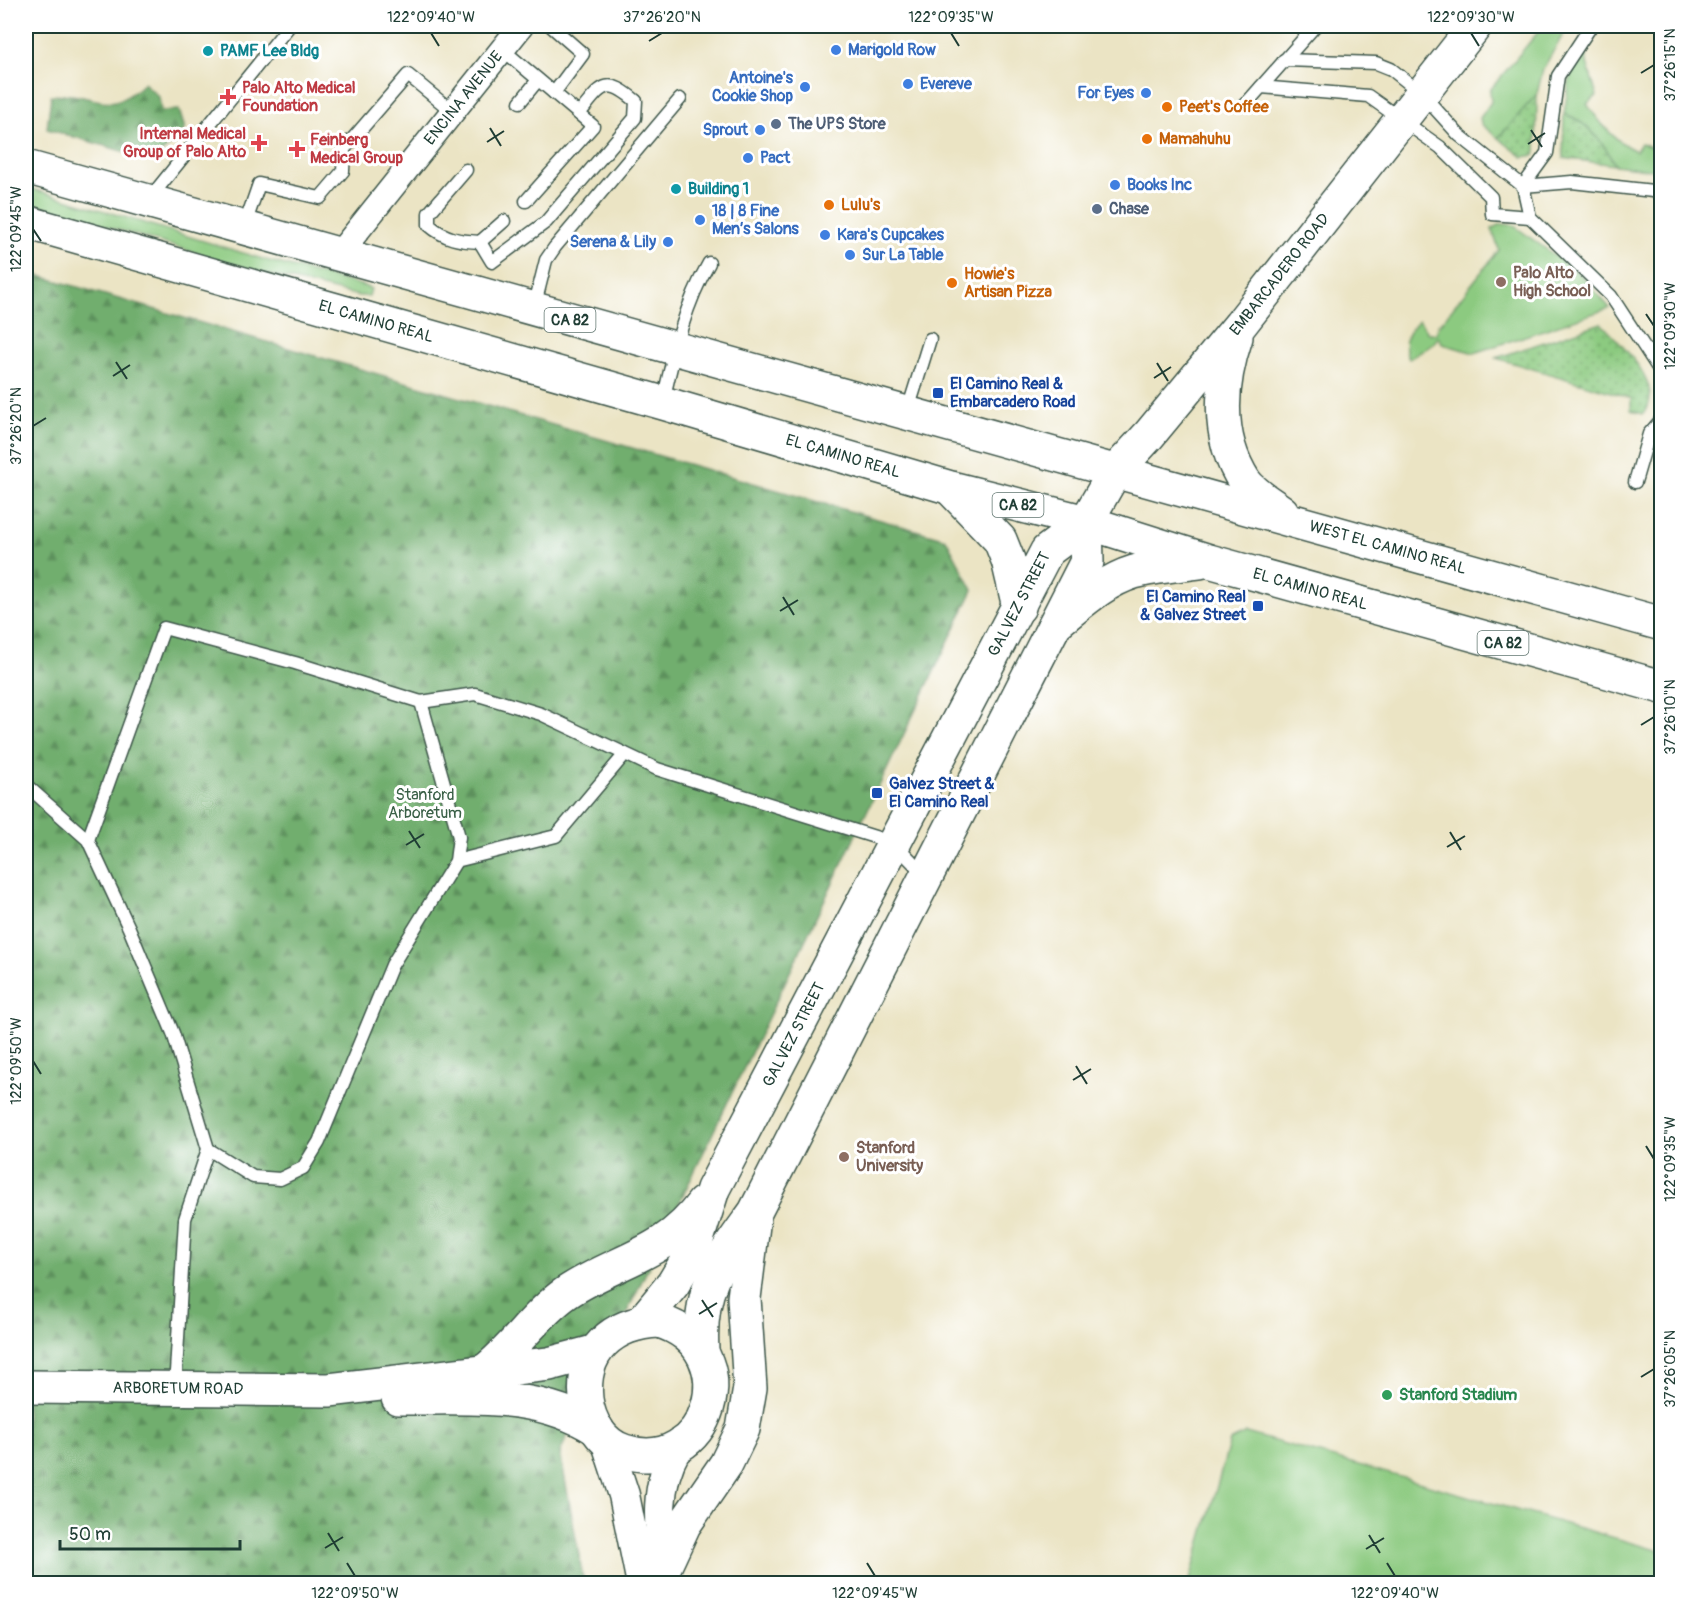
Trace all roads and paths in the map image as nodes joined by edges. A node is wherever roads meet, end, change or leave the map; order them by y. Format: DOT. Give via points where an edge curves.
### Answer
graph roads {
  1 [pos="290,26"];
  2 [pos="520,26"];
  3 [pos="551,26"];
  4 [pos="1315,26"];
  5 [pos="1475,26"];
  6 [pos="1591,26"];
  7 [pos="502,49"];
  8 [pos="1284,60"];
  9 [pos="538,80"];
  10 [pos="1261,87"];
  11 [pos="554,93"];
  12 [pos="680,99"];
  13 [pos="520,102"];
  14 [pos="1245,105"];
  15 [pos="1411,106"];
  16 [pos="453,112"];
  17 [pos="579,114"];
  18 [pos="26,167"];
  19 [pos="466,170"];
  20 [pos="1523,186"];
  21 [pos="1662,192"];
  22 [pos="147,201"];
  23 [pos="526,201"];
  24 [pos="1530,217"];
  25 [pos="504,221"];
  26 [pos="26,222"];
  27 [pos="243,228"];
  28 [pos="480,242"];
  29 [pos="338,255"];
  30 [pos="709,263"];
  31 [pos="533,309"];
  32 [pos="1240,325"];
  33 [pos="930,339"];
  34 [pos="675,349"];
  35 [pos="1662,374"];
  36 [pos="663,403"];
  37 [pos="907,414"];
  38 [pos="1662,419"];
  39 [pos="1114,473"];
  40 [pos="1635,482"];
  41 [pos="951,489"];
  42 [pos="1295,521"];
  43 [pos="1086,522"];
  44 [pos="1209,561"];
  45 [pos="1019,607"];
  46 [pos="1056,623"];
  47 [pos="1662,624"];
  48 [pos="1662,687"];
  49 [pos="421,702"];
  50 [pos="625,754"];
  51 [pos="26,785"];
  52 [pos="88,840"];
  53 [pos="894,843"];
  54 [pos="456,861"];
  55 [pos="926,877"];
  56 [pos="208,1149"];
  57 [pos="713,1189"];
  58 [pos="755,1212"];
  59 [pos="642,1322"];
  60 [pos="702,1350"];
  61 [pos="594,1352"];
  62 [pos="486,1370"];
  63 [pos="26,1387"];
  64 [pos="175,1390"];
  65 [pos="330,1390"];
  66 [pos="602,1436"];
  67 [pos="676,1449"];
  68 [pos="657,1578"];
  1 -- 22 [label="lane"];
  2 -- 7 [label="street, ENCINA AVENUE"];
  3 -- 11 [label="lane" via="583,54"];
  4 -- 8 [label="lane"];
  5 -- 15 [label="main road, EMBARCADERO ROAD"];
  6 -- 20 [label="lane" via="1558,76 1547,153"];
  7 -- 9 [label="lane"];
  7 -- 16 [label="street, ENCINA AVENUE"];
  8 -- 10 [label="lane"];
  8 -- 15 [label="lane" via="1376,63 1391,69"];
  9 -- 11 [label="lane"];
  9 -- 13 [label="lane"];
  10 -- 14 [label="lane"];
  10 -- 15 [label="lane" via="1368,96"];
  11 -- 17 [label="lane"];
  12 -- 31 [label="lane" via="555,246 546,260"];
  15 -- 20 [label="lane" via="1459,135"];
  15 -- 24 [label="lane" via="1440,147 1491,196 1492,214"];
  15 -- 32 [label="main road, EMBARCADERO ROAD"];
  16 -- 27 [label="lane" via="408,75 345,149 343,171 320,198 259,184"];
  16 -- 29 [label="street, ENCINA AVENUE"];
  17 -- 23 [label="lane" via="593,126"];
  17 -- 28 [label="lane" via="607,85 618,86 636,101 635,118 546,222 492,262"];
  18 -- 22 [label="main road, CA 82"];
  19 -- 28 [label="lane" via="429,213 429,225 442,236"];
  20 -- 21 [label="lane" via="1572,182"];
  20 -- 24 [label="lane"];
  22 -- 27 [label="main road, CA 82"];
  24 -- 35 [label="lane" via="1611,296"];
  25 -- 28 [label="lane"];
  26 -- 36 [label="main road, EL CAMINO REAL / CA 82"];
  27 -- 29 [label="main road, CA 82"];
  29 -- 31 [label="main road, CA 82"];
  30 -- 34 [label="lane" via="696,286"];
  31 -- 34 [label="main road, CA 82"];
  32 -- 39 [label="main road, EMBARCADERO ROAD"];
  32 -- 42 [label="main road" via="1228,360 1222,396 1231,451 1246,483"];
  33 -- 37 [label="lane"];
  34 -- 36 [label="lane"];
  34 -- 37 [label="main road, CA 82"];
  36 -- 41 [label="main road, EL CAMINO REAL / CA 82"];
  37 -- 39 [label="main road, CA 82"];
  38 -- 40 [label="lane" via="1649,434"];
  39 -- 42 [label="main road, WEST EL CAMINO REAL / CA 82"];
  39 -- 43 [label="main road, EMBARCADERO ROAD"];
  41 -- 43 [label="main road, EL CAMINO REAL / CA 82"];
  41 -- 45 [label="main road" via="1000,540"];
  42 -- 47 [label="main road, WEST EL CAMINO REAL / CA 82"];
  43 -- 44 [label="main road, EL CAMINO REAL / CA 82"];
  43 -- 45 [label="main road, GALVEZ STREET" via="1047,551"];
  43 -- 46 [label="main road" via="1087,562"];
  44 -- 46 [label="main road" via="1145,569 1124,576"];
  44 -- 48 [label="main road, EL CAMINO REAL / CA 82"];
  45 -- 53 [label="main road, GALVEZ STREET"];
  46 -- 55 [label="main road"];
  49 -- 50 [label="lane" via="475,694 541,714"];
  49 -- 52 [label="lane" via="164,628"];
  49 -- 54 [label="lane" via="459,837"];
  50 -- 53 [label="lane" via="657,769"];
  50 -- 54 [label="lane" via="556,836"];
  51 -- 52 [label="lane"];
  52 -- 56 [label="lane" via="173,1034"];
  53 -- 55 [label="lane"];
  53 -- 57 [label="main road, GALVEZ STREET"];
  54 -- 56 [label="lane" via="392,965 319,1142 303,1168 280,1179 253,1177"];
  55 -- 58 [label="main road"];
  56 -- 64 [label="lane" via="185,1220"];
  57 -- 59 [label="main road, GALVEZ STREET" via="694,1249 673,1284"];
  57 -- 62 [label="main road" via="691,1221 672,1237 645,1255 567,1293 534,1319 507,1353"];
  58 -- 60 [label="main road" via="716,1267 700,1325"];
  58 -- 68 [label="main road" via="744,1298 750,1388 743,1428 726,1464 684,1525"];
  59 -- 60 [label="main road" via="673,1326 688,1334"];
  59 -- 61 [label="main road" via="614,1334"];
  60 -- 67 [label="main road" via="710,1374 706,1413 690,1437"];
  61 -- 62 [label="main road, ARBORETUM ROAD" via="549,1364"];
  61 -- 66 [label="main road" via="586,1377 587,1402"];
  62 -- 65 [label="main road, ARBORETUM ROAD"];
  63 -- 64 [label="main road, ARBORETUM ROAD"];
  64 -- 65 [label="main road, ARBORETUM ROAD"];
  65 -- 66 [label="main road, ARBORETUM ROAD" via="362,1397 535,1402 569,1413"];
  66 -- 67 [label="main road" via="632,1454"];
  66 -- 68 [label="street"];
  67 -- 68 [label="street" via="660,1494"];
}
